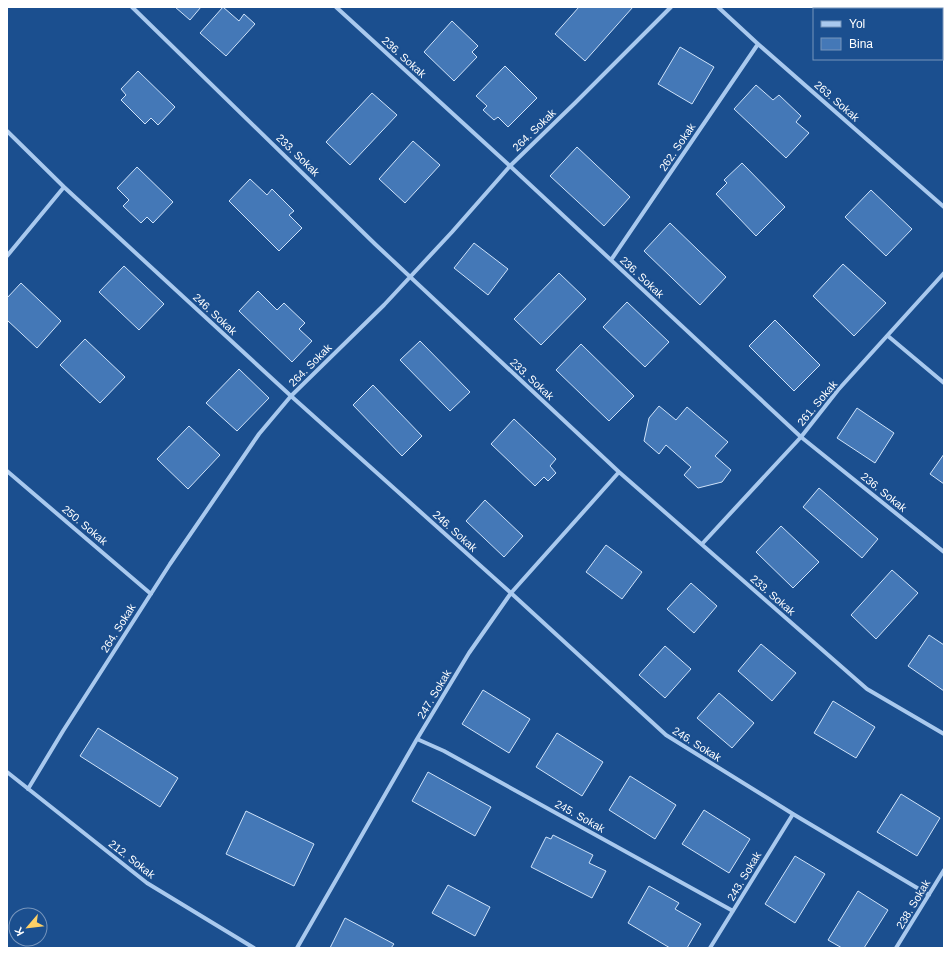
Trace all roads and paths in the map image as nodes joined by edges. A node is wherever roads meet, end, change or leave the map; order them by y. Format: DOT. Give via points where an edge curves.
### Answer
graph roads {
  1 [pos="132,7"];
  2 [pos="336,7"];
  3 [pos="671,7"];
  4 [pos="718,7"];
  5 [pos="758,44"];
  6 [pos="7,131"];
  7 [pos="510,166"];
  8 [pos="64,187"];
  9 [pos="944,207"];
  10 [pos="7,256"];
  11 [pos="611,260"];
  12 [pos="944,273"];
  13 [pos="410,276"];
  14 [pos="888,336"];
  15 [pos="944,383"];
  16 [pos="291,396"];
  17 [pos="800,437"];
  18 [pos="7,471"];
  19 [pos="619,472"];
  20 [pos="702,544"];
  21 [pos="944,552"];
  22 [pos="511,593"];
  23 [pos="151,594"];
  24 [pos="944,734"];
  25 [pos="417,739"];
  26 [pos="7,772"];
  27 [pos="28,789"];
  28 [pos="793,814"];
  29 [pos="944,870"];
  30 [pos="929,895"];
  31 [pos="733,911"];
  32 [pos="254,948"];
  33 [pos="297,948"];
  34 [pos="710,948"];
  35 [pos="896,948"];
  1 -- 13 [label="street, 233. Sokak"];
  2 -- 7 [label="street, 236. Sokak"];
  3 -- 7 [label="street, 264. Sokak"];
  4 -- 5 [label="street, 263. Sokak"];
  5 -- 9 [label="street, 263. Sokak"];
  5 -- 11 [label="street, 262. Sokak"];
  6 -- 8 [label="street, 246. Sokak"];
  7 -- 11 [label="street, 236. Sokak"];
  7 -- 13 [label="street, 264. Sokak"];
  8 -- 10 [label="street"];
  8 -- 16 [label="street, 246. Sokak"];
  11 -- 17 [label="street, 236. Sokak"];
  12 -- 14 [label="street, 261. Sokak"];
  13 -- 16 [label="street, 264. Sokak"];
  13 -- 19 [label="street, 233. Sokak"];
  14 -- 15 [label="street"];
  14 -- 17 [label="street, 261. Sokak" via="838,390"];
  16 -- 22 [label="street, 246. Sokak"];
  16 -- 23 [label="street, 264. Sokak" via="259,434"];
  17 -- 20 [label="street, 261. Sokak"];
  17 -- 21 [label="street, 236. Sokak"];
  18 -- 23 [label="street, 250. Sokak"];
  19 -- 20 [label="street, 233. Sokak"];
  19 -- 22 [label="street, 247. Sokak"];
  20 -- 24 [label="street, 233. Sokak" via="867,689"];
  22 -- 25 [label="street, 247. Sokak" via="469,653"];
  22 -- 28 [label="street, 246. Sokak" via="666,735"];
  23 -- 27 [label="street, 264. Sokak"];
  25 -- 31 [label="street, 245. Sokak" via="444,751"];
  25 -- 33 [label="street, 247. Sokak"];
  26 -- 27 [label="street, 212. Sokak"];
  27 -- 32 [label="street, 212. Sokak" via="147,883"];
  28 -- 30 [label="street, 246. Sokak"];
  28 -- 31 [label="street, 243. Sokak"];
  29 -- 30 [label="street, 238. Sokak"];
  30 -- 35 [label="street, 238. Sokak"];
  31 -- 34 [label="street, 243. Sokak"];
}
